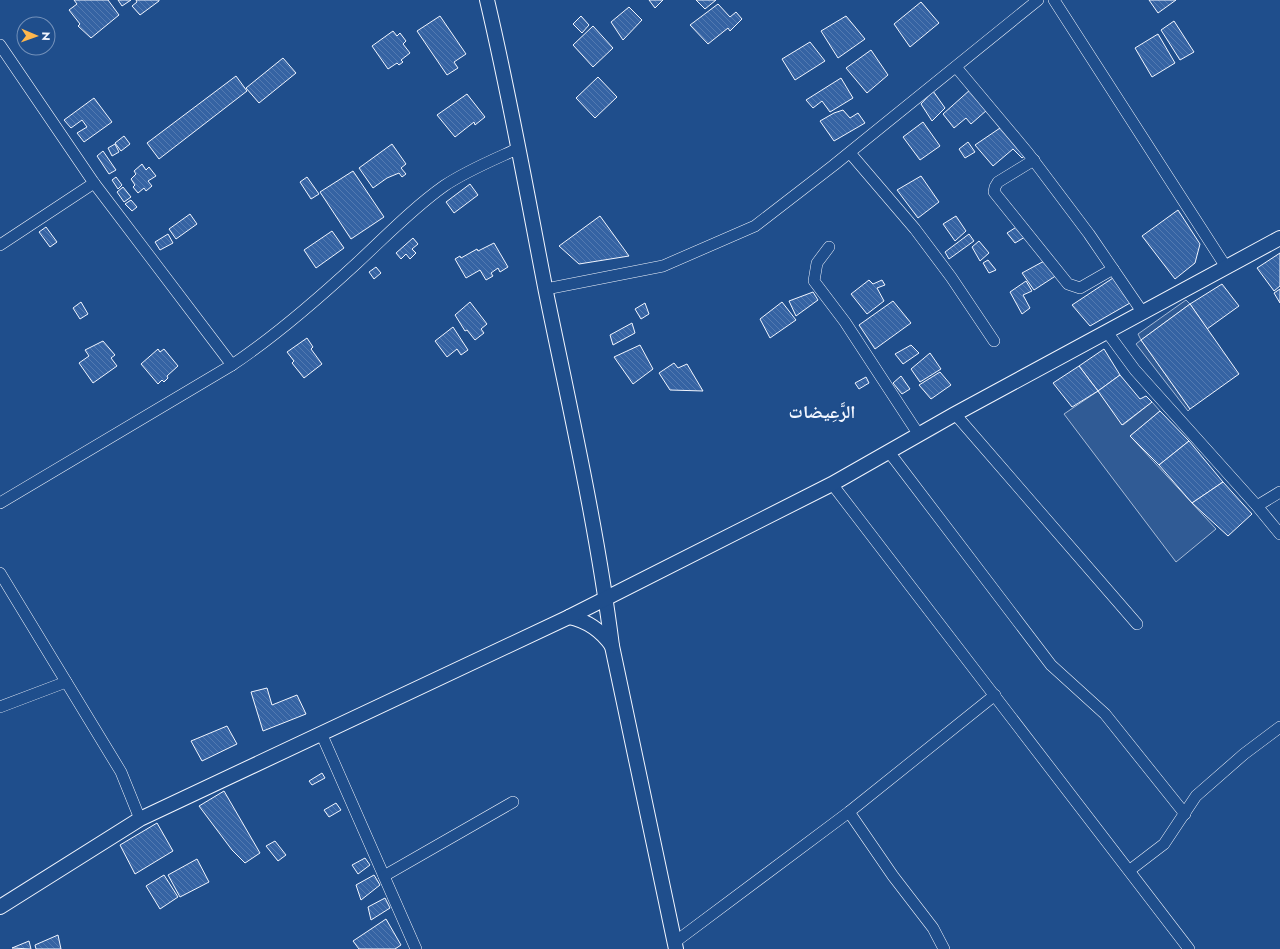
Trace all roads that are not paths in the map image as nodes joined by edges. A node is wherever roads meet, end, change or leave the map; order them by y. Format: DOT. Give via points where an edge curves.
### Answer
graph roads {
  1 [pos="488,0"];
  2 [pos="1038,0"];
  3 [pos="1054,0"];
  4 [pos="0,45"];
  5 [pos="956,67"];
  6 [pos="517,149"];
  7 [pos="850,153"];
  8 [pos="1034,160"];
  9 [pos="94,183"];
  10 [pos="1280,238"];
  11 [pos="0,245"];
  12 [pos="829,247"];
  13 [pos="1226,268"];
  14 [pos="1113,269"];
  15 [pos="546,289"];
  16 [pos="1143,313"];
  17 [pos="1107,332"];
  18 [pos="994,341"];
  19 [pos="232,365"];
  20 [pos="955,414"];
  21 [pos="919,435"];
  22 [pos="889,452"];
  23 [pos="832,484"];
  24 [pos="1280,492"];
  25 [pos="0,503"];
  26 [pos="1258,506"];
  27 [pos="1280,534"];
  28 [pos="0,573"];
  29 [pos="606,597"];
  30 [pos="568,617"];
  31 [pos="1137,624"];
  32 [pos="612,646"];
  33 [pos="66,682"];
  34 [pos="995,695"];
  35 [pos="0,707"];
  36 [pos="1280,727"];
  37 [pos="321,733"];
  38 [pos="513,802"];
  39 [pos="849,812"];
  40 [pos="1185,814"];
  41 [pos="140,819"];
  42 [pos="1130,870"];
  43 [pos="384,876"];
  44 [pos="0,907"];
  45 [pos="676,945"];
  46 [pos="416,949"];
  47 [pos="944,949"];
  48 [pos="1189,949"];
  1 -- 6 [label="street"];
  2 -- 5 [label="street"];
  3 -- 13 [label="street"];
  4 -- 9 [label="street"];
  5 -- 7 [label="street"];
  5 -- 8 [label="street"];
  6 -- 15 [label="street"];
  6 -- 19 [label="street" via="444,186 398,224 333,286 263,345"];
  7 -- 15 [label="street" via="755,226 663,266"];
  7 -- 18 [label="street" via="915,229"];
  8 -- 14 [label="street"];
  8 -- 14 [label="street" via="998,182 994,192 1068,284 1080,288"];
  9 -- 11 [label="street"];
  9 -- 19 [label="street"];
  10 -- 13 [label="street"];
  12 -- 21 [label="street" via="817,263 814,281 854,335"];
  13 -- 16 [label="street"];
  14 -- 16 [label="street"];
  15 -- 29 [label="street"];
  16 -- 17 [label="street"];
  17 -- 20 [label="street"];
  17 -- 26 [label="street" via="1135,370"];
  19 -- 25 [label="street"];
  20 -- 21 [label="street"];
  20 -- 31 [label="street"];
  21 -- 22 [label="street"];
  22 -- 23 [label="street"];
  22 -- 40 [label="street" via="1051,665 1105,714"];
  23 -- 29 [label="street"];
  23 -- 34 [label="street"];
  24 -- 26 [label="street"];
  26 -- 27 [label="street"];
  28 -- 33 [label="street"];
  29 -- 30 [label="street"];
  29 -- 32 [label="street"];
  30 -- 32 [label="street" via="580,619 594,626"];
  30 -- 37 [label="street"];
  32 -- 45 [label="street"];
  33 -- 35 [label="street"];
  33 -- 41 [label="street" via="121,772"];
  34 -- 39 [label="street"];
  34 -- 42 [label="street"];
  36 -- 40 [label="street" via="1211,782 1196,796"];
  37 -- 41 [label="street"];
  37 -- 43 [label="street"];
  38 -- 43 [label="street"];
  39 -- 45 [label="street"];
  39 -- 47 [label="street" via="933,928"];
  40 -- 42 [label="street" via="1164,844"];
  41 -- 44 [label="street"];
  42 -- 48 [label="street"];
  43 -- 46 [label="street"];
}
